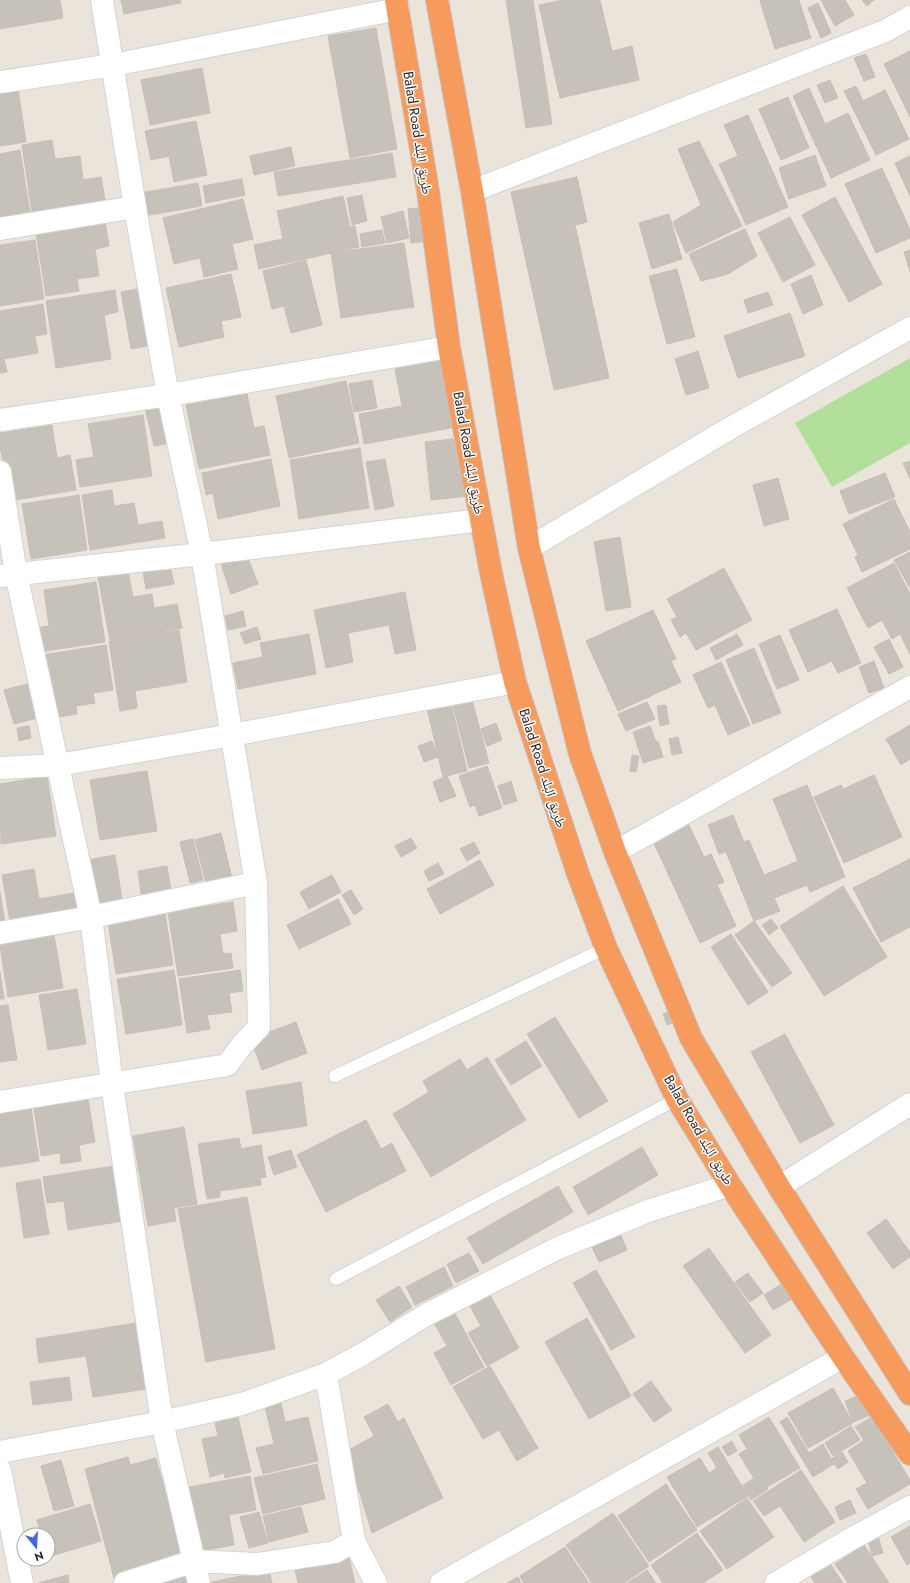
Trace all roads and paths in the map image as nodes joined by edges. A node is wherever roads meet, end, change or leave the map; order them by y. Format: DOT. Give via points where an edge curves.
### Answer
graph roads {
  1 [pos="102,0"];
  2 [pos="437,0"];
  3 [pos="397,4"];
  4 [pos="910,17"];
  5 [pos="113,65"];
  6 [pos="0,82"];
  7 [pos="472,191"];
  8 [pos="135,207"];
  9 [pos="0,229"];
  10 [pos="910,328"];
  11 [pos="449,347"];
  12 [pos="168,395"];
  13 [pos="0,420"];
  14 [pos="0,472"];
  15 [pos="481,520"];
  16 [pos="529,548"];
  17 [pos="202,554"];
  18 [pos="8,575"];
  19 [pos="515,682"];
  20 [pos="910,687"];
  21 [pos="232,735"];
  22 [pos="58,765"];
  23 [pos="0,768"];
  24 [pos="615,852"];
  25 [pos="256,883"];
  26 [pos="90,917"];
  27 [pos="0,933"];
  28 [pos="606,948"];
  29 [pos="335,1076"];
  30 [pos="112,1084"];
  31 [pos="677,1099"];
  32 [pos="0,1102"];
  33 [pos="910,1104"];
  34 [pos="730,1185"];
  35 [pos="779,1187"];
  36 [pos="336,1279"];
  37 [pos="843,1357"];
  38 [pos="326,1374"];
  39 [pos="910,1394"];
  40 [pos="162,1422"];
  41 [pos="0,1452"];
  42 [pos="910,1454"];
  43 [pos="0,1470"];
  44 [pos="910,1507"];
  45 [pos="354,1540"];
  46 [pos="194,1561"];
  47 [pos="22,1583"];
  48 [pos="125,1583"];
  49 [pos="199,1583"];
  50 [pos="376,1583"];
  51 [pos="441,1583"];
  52 [pos="776,1583"];
  1 -- 5 [label="street"];
  2 -- 7 [label="highway"];
  3 -- 5 [label="street"];
  3 -- 11 [label="highway, Balad Road طريق البلد" via="428,191"];
  4 -- 7 [label="street" via="885,31"];
  5 -- 6 [label="street"];
  5 -- 8 [label="street"];
  7 -- 16 [label="highway"];
  8 -- 9 [label="street"];
  8 -- 12 [label="street"];
  10 -- 16 [label="street" via="732,428"];
  11 -- 12 [label="street"];
  11 -- 15 [label="highway, Balad Road طريق البلد"];
  12 -- 13 [label="street"];
  12 -- 17 [label="street"];
  14 -- 18 [label="street"];
  15 -- 17 [label="street"];
  15 -- 19 [label="highway, Balad Road طريق البلد"];
  16 -- 24 [label="highway" via="580,754"];
  17 -- 18 [label="street"];
  17 -- 21 [label="street"];
  18 -- 22 [label="street"];
  19 -- 21 [label="street"];
  19 -- 28 [label="highway, Balad Road طريق البلد"];
  20 -- 24 [label="street"];
  21 -- 22 [label="street"];
  21 -- 25 [label="street"];
  22 -- 23 [label="street"];
  22 -- 26 [label="street"];
  24 -- 35 [label="highway" via="691,1038"];
  25 -- 26 [label="street"];
  25 -- 30 [label="street" via="259,1027 228,1065"];
  26 -- 27 [label="street"];
  26 -- 30 [label="street"];
  28 -- 29 [label="lane"];
  28 -- 31 [label="highway, Balad Road طريق البلد"];
  30 -- 32 [label="street"];
  30 -- 40 [label="street"];
  31 -- 34 [label="highway, Balad Road طريق البلد"];
  31 -- 36 [label="lane"];
  33 -- 35 [label="street"];
  34 -- 37 [label="highway, Balad Road طريق البلد"];
  34 -- 38 [label="street" via="648,1211 556,1249 426,1315"];
  35 -- 39 [label="highway"];
  37 -- 42 [label="highway, Balad Road طريق البلد"];
  37 -- 51 [label="street"];
  38 -- 40 [label="street" via="242,1404"];
  38 -- 45 [label="street"];
  40 -- 41 [label="street"];
  40 -- 46 [label="street"];
  43 -- 47 [label="street"];
  44 -- 52 [label="street"];
  45 -- 46 [label="street" via="335,1552 257,1564"];
  45 -- 50 [label="street"];
  46 -- 48 [label="street"];
  46 -- 49 [label="street"];
}
